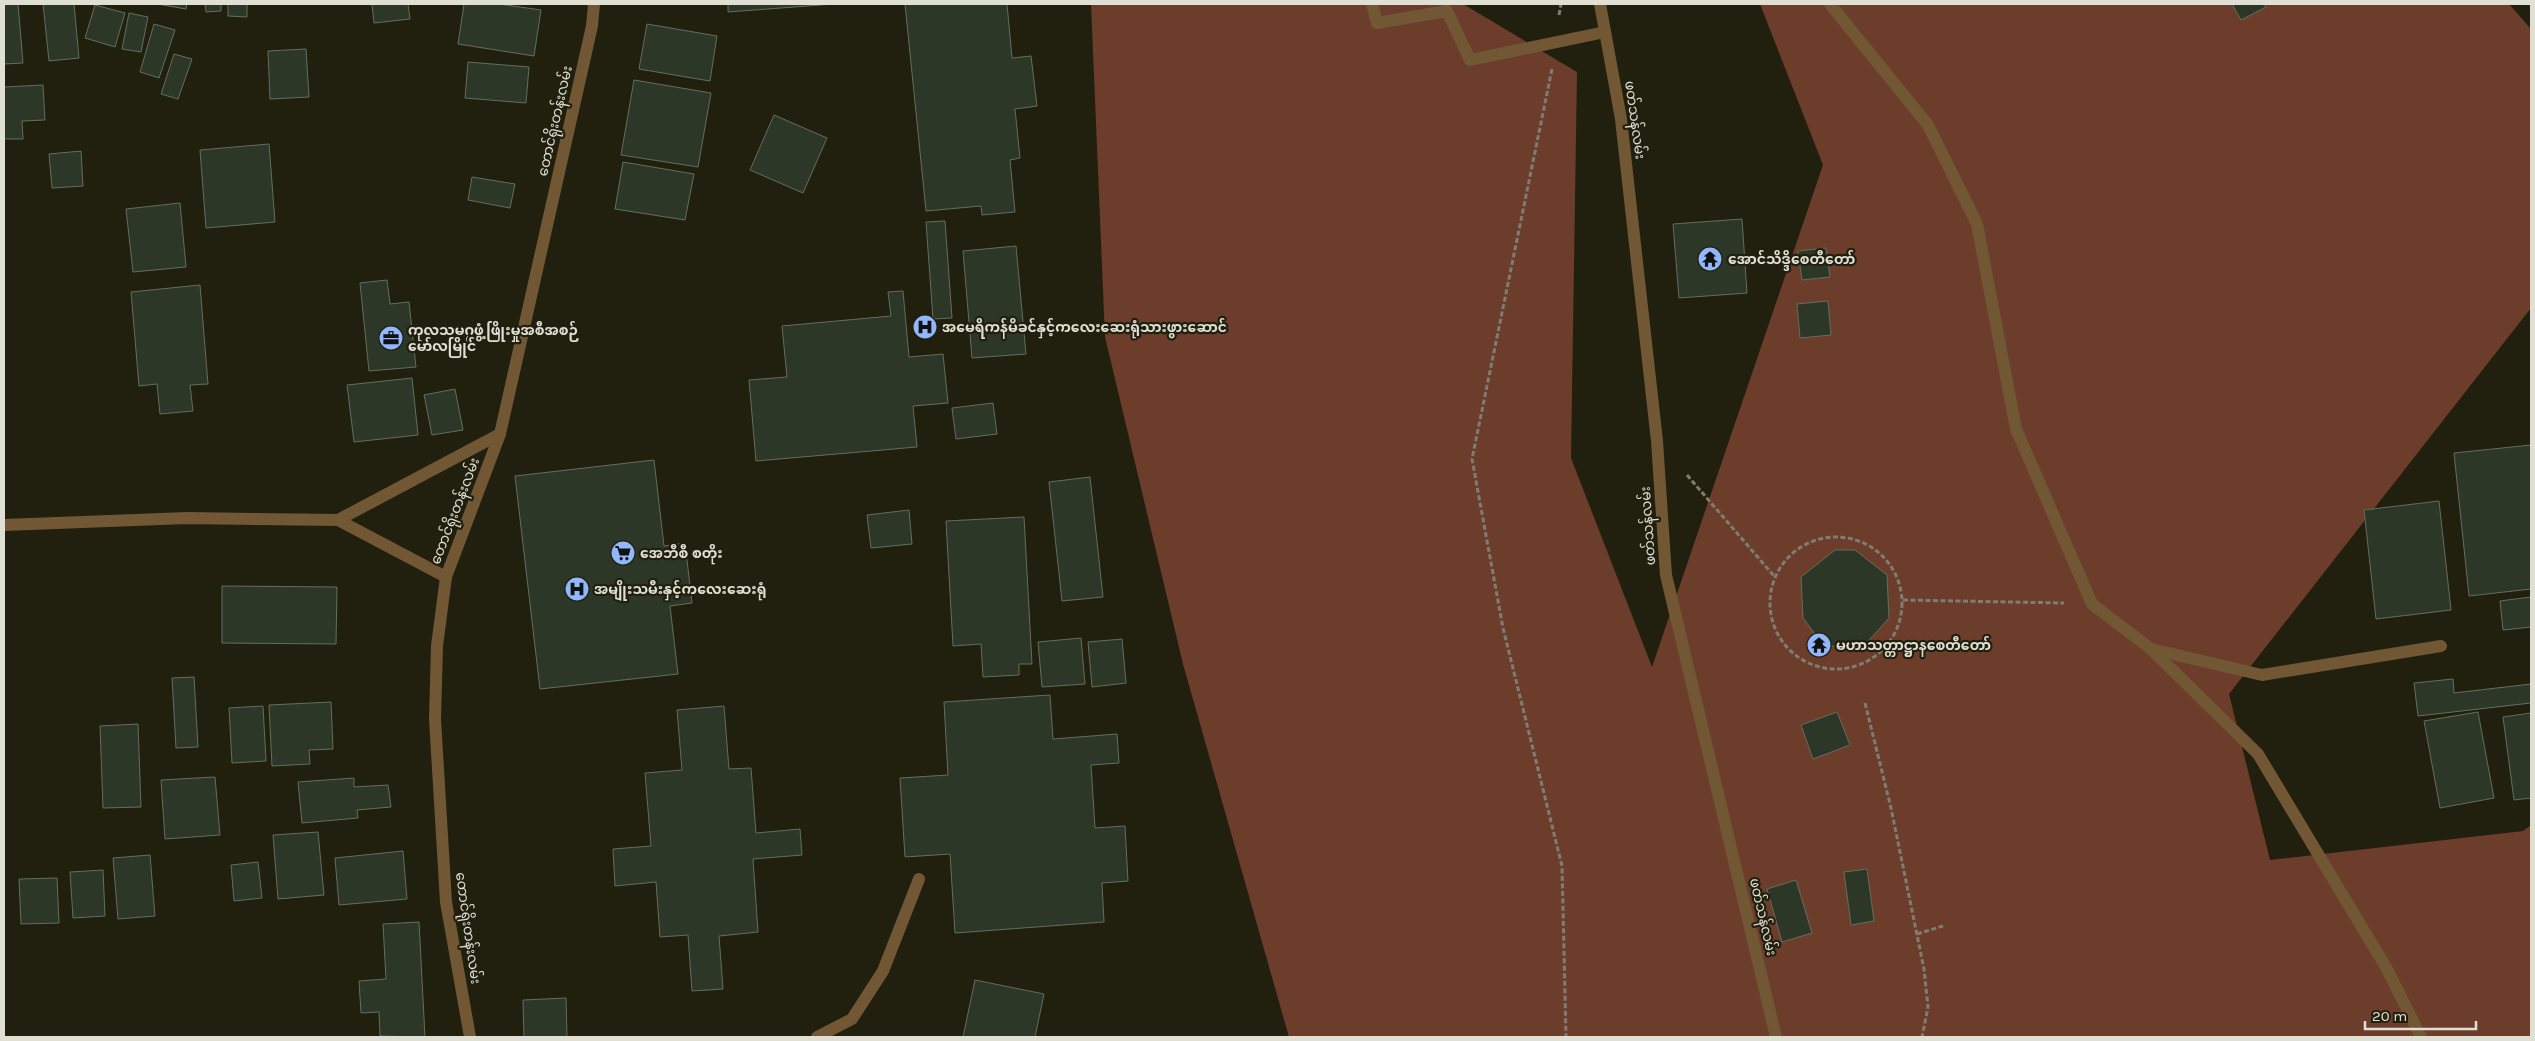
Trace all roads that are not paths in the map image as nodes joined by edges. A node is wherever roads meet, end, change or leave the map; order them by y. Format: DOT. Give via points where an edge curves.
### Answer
graph roads {
  1 [pos="594,4"];
  2 [pos="1372,4"];
  3 [pos="1600,4"];
  4 [pos="1830,4"];
  5 [pos="1605,32"];
  6 [pos="500,434"];
  7 [pos="338,520"];
  8 [pos="4,525"];
  9 [pos="446,577"];
  10 [pos="2441,646"];
  11 [pos="2151,649"];
  12 [pos="919,879"];
  13 [pos="470,1037"];
  14 [pos="817,1037"];
  15 [pos="1776,1037"];
  16 [pos="2421,1037"];
  1 -- 6 [label="street, တောင်ရိုးတန်းလမ်း" via="592,26"];
  2 -- 5 [label="street" via="1377,23 1447,10 1470,60"];
  3 -- 5 [label="street, ဖတ်သန်လမ်း"];
  4 -- 11 [label="street" via="1928,125 1977,224 2016,429 2092,604"];
  5 -- 15 [label="street, ဖတ်သန်လမ်း" via="1621,119 1657,441 1666,575"];
  6 -- 7 [label="street"];
  6 -- 9 [label="street, တောင်ရိုးတန်းလမ်း"];
  7 -- 8 [label="street" via="187,518"];
  7 -- 9 [label="street"];
  9 -- 13 [label="street, တောင်ရိုးတန်းလမ်း" via="437,646 435,718 446,902"];
  10 -- 11 [label="street" via="2262,675"];
  11 -- 16 [label="street" via="2258,754 2387,968"];
  12 -- 14 [label="street" via="883,971 852,1019"];
}
